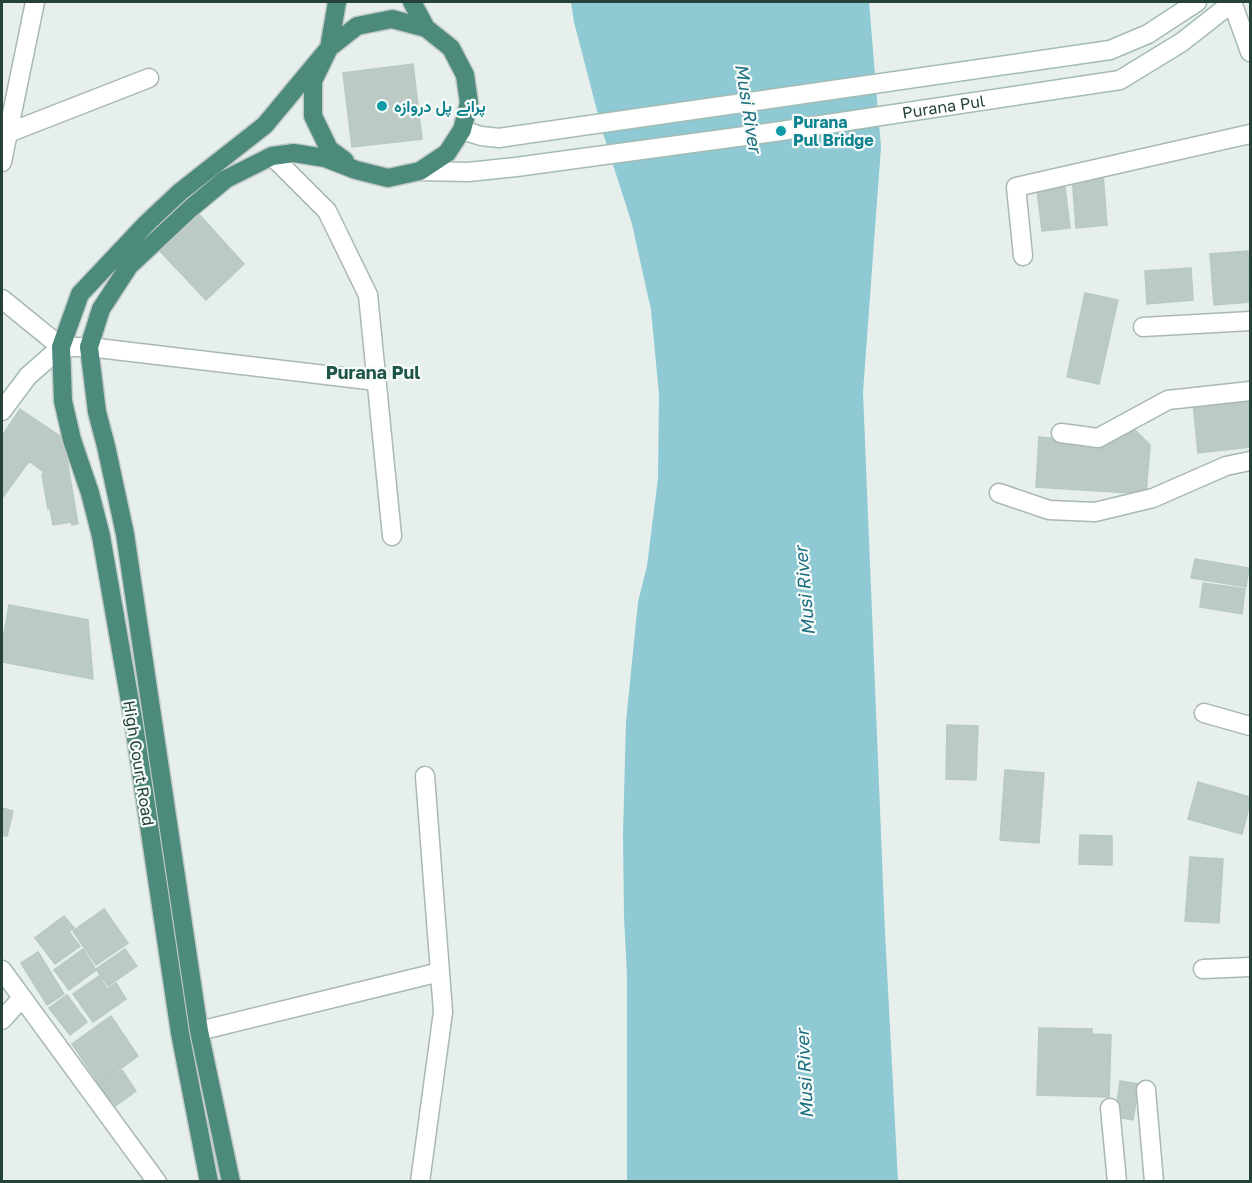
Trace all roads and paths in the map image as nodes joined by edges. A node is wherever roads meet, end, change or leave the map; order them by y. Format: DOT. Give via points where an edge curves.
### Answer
graph roads {
  1 [pos="35,2"];
  2 [pos="337,2"];
  3 [pos="412,2"];
  4 [pos="1232,2"];
  5 [pos="1188,5"];
  6 [pos="426,28"];
  7 [pos="329,48"];
  8 [pos="1251,52"];
  9 [pos="149,78"];
  10 [pos="462,130"];
  11 [pos="8,133"];
  12 [pos="1251,134"];
  13 [pos="272,156"];
  14 [pos="2,162"];
  15 [pos="356,170"];
  16 [pos="420,171"];
  17 [pos="1023,256"];
  18 [pos="2,299"];
  19 [pos="1251,321"];
  20 [pos="1143,327"];
  21 [pos="61,346"];
  22 [pos="89,347"];
  23 [pos="376,381"];
  24 [pos="1251,391"];
  25 [pos="2,411"];
  26 [pos="1061,433"];
  27 [pos="1251,461"];
  28 [pos="999,493"];
  29 [pos="392,536"];
  30 [pos="1204,713"];
  31 [pos="1251,726"];
  32 [pos="425,776"];
  33 [pos="1251,967"];
  34 [pos="1203,969"];
  35 [pos="2,970"];
  36 [pos="440,972"];
  37 [pos="21,999"];
  38 [pos="2,1020"];
  39 [pos="199,1031"];
  40 [pos="1146,1090"];
  41 [pos="1110,1108"];
  42 [pos="157,1182"];
  43 [pos="209,1182"];
  44 [pos="231,1182"];
  45 [pos="420,1182"];
  46 [pos="1117,1182"];
  47 [pos="1154,1182"];
  1 -- 11 [label="street"];
  2 -- 7 [label="highway"];
  3 -- 6 [label="highway"];
  4 -- 8 [label="street"];
  4 -- 16 [label="street, Purana Pul" via="1182,42 1120,80 516,167"];
  5 -- 10 [label="street, Purana Pul" via="1149,34 1110,51 499,138"];
  6 -- 7 [label="highway" via="392,19 357,26"];
  6 -- 10 [label="highway" via="451,48 465,75 469,103"];
  7 -- 15 [label="highway" via="313,81 313,116 328,148"];
  7 -- 21 [label="highway" via="265,125 180,192 80,294"];
  9 -- 11 [label="street"];
  10 -- 16 [label="highway" via="447,153"];
  11 -- 14 [label="street"];
  12 -- 17 [label="street" via="1016,187"];
  13 -- 15 [label="highway" via="294,153 326,158"];
  13 -- 22 [label="highway" via="226,179 129,266 101,309"];
  13 -- 23 [label="street" via="327,211 368,295"];
  15 -- 16 [label="highway" via="388,178"];
  18 -- 21 [label="street"];
  19 -- 20 [label="street"];
  21 -- 22 [label="street"];
  21 -- 25 [label="street" via="28,376"];
  21 -- 43 [label="highway, High Court Road" via="63,401 101,536 180,1033"];
  22 -- 23 [label="street"];
  22 -- 39 [label="highway, High Court Road" via="97,412 125,534"];
  23 -- 29 [label="street"];
  24 -- 26 [label="street" via="1168,400 1098,438"];
  27 -- 28 [label="street" via="1226,466 1153,498 1095,512 1049,510"];
  30 -- 31 [label="street"];
  32 -- 36 [label="street"];
  33 -- 34 [label="street"];
  35 -- 37 [label="street"];
  36 -- 39 [label="street"];
  36 -- 45 [label="street" via="443,1012"];
  37 -- 38 [label="street"];
  37 -- 42 [label="street"];
  39 -- 44 [label="highway, High Court Road"];
  40 -- 47 [label="street"];
  41 -- 46 [label="street"];
}
